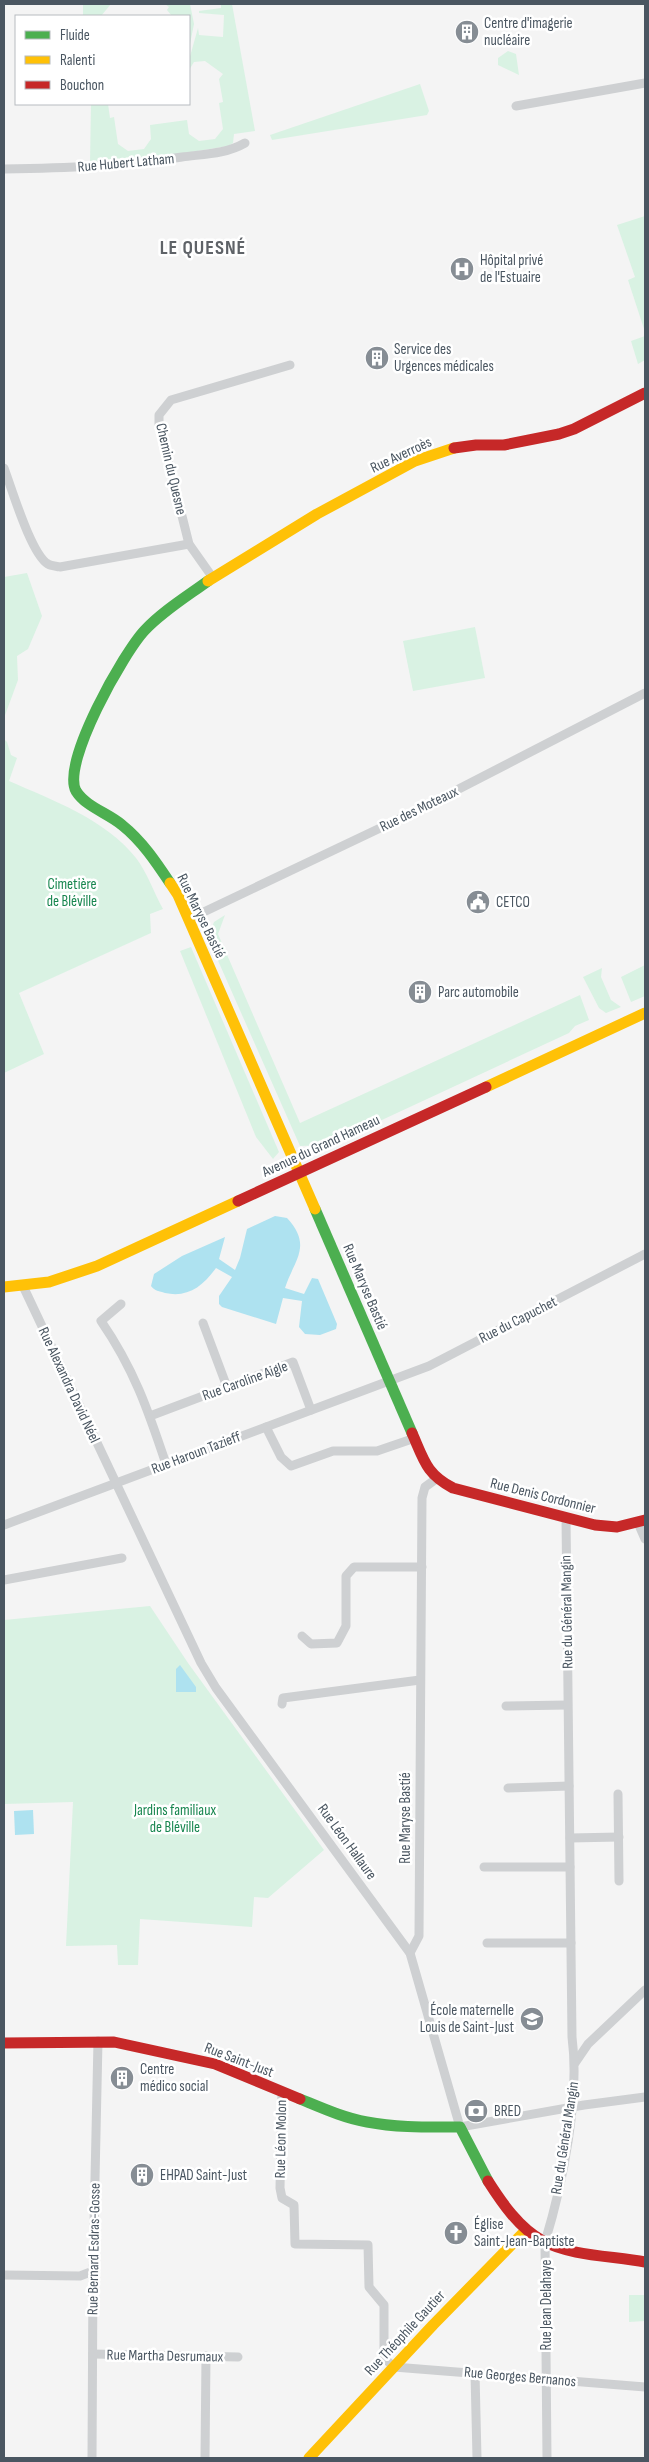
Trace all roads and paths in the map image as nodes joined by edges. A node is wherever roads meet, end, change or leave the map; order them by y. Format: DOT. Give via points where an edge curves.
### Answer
graph roads {
  1 [pos="645,83"];
  2 [pos="516,106"];
  3 [pos="245,143"];
  4 [pos="4,169"];
  5 [pos="290,365"];
  6 [pos="645,392"];
  7 [pos="4,468"];
  8 [pos="189,544"];
  9 [pos="214,578"];
  10 [pos="645,693"];
  11 [pos="189,919"];
  12 [pos="645,1013"];
  13 [pos="299,1173"];
  14 [pos="645,1254"];
  15 [pos="23,1286"];
  16 [pos="4,1287"];
  17 [pos="121,1304"];
  18 [pos="203,1323"];
  19 [pos="389,1380"];
  20 [pos="227,1387"];
  21 [pos="311,1410"];
  22 [pos="150,1416"];
  23 [pos="266,1427"];
  24 [pos="415,1438"];
  25 [pos="166,1464"];
  26 [pos="436,1479"];
  27 [pos="116,1483"];
  28 [pos="566,1518"];
  29 [pos="642,1522"];
  30 [pos="4,1525"];
  31 [pos="645,1538"];
  32 [pos="122,1558"];
  33 [pos="422,1567"];
  34 [pos="4,1580"];
  35 [pos="302,1636"];
  36 [pos="420,1680"];
  37 [pos="282,1704"];
  38 [pos="506,1706"];
  39 [pos="567,1706"];
  40 [pos="569,1786"];
  41 [pos="508,1788"];
  42 [pos="618,1794"];
  43 [pos="570,1838"];
  44 [pos="619,1838"];
  45 [pos="484,1867"];
  46 [pos="570,1867"];
  47 [pos="619,1881"];
  48 [pos="487,1943"];
  49 [pos="571,1943"];
  50 [pos="410,1953"];
  51 [pos="645,1990"];
  52 [pos="98,2041"];
  53 [pos="4,2043"];
  54 [pos="576,2063"];
  55 [pos="282,2092"];
  56 [pos="645,2097"];
  57 [pos="573,2107"];
  58 [pos="460,2127"];
  59 [pos="526,2230"];
  60 [pos="545,2242"];
  61 [pos="645,2262"];
  62 [pos="93,2271"];
  63 [pos="4,2275"];
  64 [pos="93,2354"];
  65 [pos="206,2356"];
  66 [pos="238,2357"];
  67 [pos="394,2367"];
  68 [pos="475,2374"];
  69 [pos="546,2379"];
  70 [pos="645,2387"];
  71 [pos="92,2458"];
  72 [pos="205,2458"];
  73 [pos="309,2458"];
  74 [pos="476,2458"];
  75 [pos="547,2458"];
  1 -- 2 [label="street"];
  3 -- 4 [label="street, Rue Hubert Latham" via="231,151 161,161 98,167"];
  5 -- 8 [label="street, Chemin du Quesne" via="171,400 159,415"];
  6 -- 9 [label="street, Rue Averroès" via="559,434 514,444 450,449 415,461 317,514"];
  7 -- 8 [label="street" via="30,537 40,556 49,564 60,567"];
  8 -- 9 [label="street"];
  9 -- 11 [label="street, Rue Maryse Bastié" via="163,613 134,643 118,666 98,707 74,766 77,792 120,824 149,852 178,895"];
  10 -- 11 [label="street, Rue des Moteaux" via="416,811"];
  11 -- 13 [label="street, Rue Maryse Bastié"];
  12 -- 13 [label="street, Avenue du Grand Hameau"];
  13 -- 15 [label="street, Avenue du Grand Hameau" via="97,1266 59,1280"];
  13 -- 19 [label="street, Rue Maryse Bastié"];
  14 -- 19 [label="street, Rue du Capuchet" via="429,1366"];
  15 -- 16 [label="street, Avenue du Grand Hameau"];
  15 -- 27 [label="street, Rue Alexandra David Néel"];
  17 -- 22 [label="street" via="101,1321 122,1350"];
  18 -- 20 [label="street"];
  19 -- 21 [label="street, Rue Haroun Tazieff"];
  19 -- 24 [label="street, Rue Maryse Bastié"];
  20 -- 21 [label="street, Rue Caroline Aigle" via="293,1362"];
  20 -- 22 [label="street, Rue Caroline Aigle"];
  21 -- 23 [label="street, Rue Haroun Tazieff"];
  22 -- 25 [label="street"];
  23 -- 24 [label="street" via="281,1457 291,1466 334,1451 378,1451"];
  23 -- 25 [label="street, Rue Haroun Tazieff"];
  24 -- 26 [label="street, Rue Maryse Bastié" via="426,1465"];
  25 -- 27 [label="street, Rue Haroun Tazieff"];
  26 -- 28 [label="street, Rue Denis Cordonnier" via="453,1488"];
  26 -- 33 [label="street, Rue Maryse Bastié" via="425,1487 422,1498"];
  27 -- 30 [label="street, Rue Haroun Tazieff"];
  27 -- 50 [label="street, Rue Léon Hallaure" via="190,1643 216,1688"];
  28 -- 29 [label="street, Rue Denis Cordonnier" via="617,1528"];
  28 -- 39 [label="street, Rue du Général Mangin"];
  29 -- 31 [label="street"];
  32 -- 34 [label="street"];
  33 -- 35 [label="street" via="354,1567 346,1576 346,1626 337,1643 311,1644"];
  33 -- 36 [label="street, Rue Maryse Bastié"];
  36 -- 37 [label="street" via="283,1698"];
  36 -- 50 [label="street, Rue Maryse Bastié" via="419,1936"];
  38 -- 39 [label="street"];
  39 -- 40 [label="street, Rue du Général Mangin"];
  40 -- 41 [label="street"];
  40 -- 43 [label="street, Rue du Général Mangin"];
  42 -- 44 [label="street"];
  43 -- 44 [label="street"];
  43 -- 46 [label="street, Rue du Général Mangin"];
  44 -- 47 [label="street"];
  45 -- 46 [label="street"];
  46 -- 49 [label="street, Rue du Général Mangin"];
  48 -- 49 [label="street"];
  49 -- 54 [label="street, Rue du Général Mangin" via="572,2037"];
  50 -- 58 [label="street, Rue Léon Hallaure"];
  51 -- 54 [label="street" via="588,2044"];
  52 -- 53 [label="street, Rue Saint-Just"];
  52 -- 55 [label="street, Rue Saint-Just" via="215,2064"];
  52 -- 62 [label="street, Rue Bernard Esdras-Gosse"];
  54 -- 57 [label="street, Rue du Général Mangin"];
  55 -- 58 [label="street, Rue Saint-Just" via="365,2122 400,2127"];
  55 -- 67 [label="street, Rue Léon Molon" via="280,2188 282,2198 294,2204 295,2244 368,2245 369,2287 384,2305 384,2358"];
  56 -- 57 [label="street"];
  57 -- 58 [label="street"];
  57 -- 60 [label="street, Rue du Général Mangin" via="553,2216"];
  58 -- 59 [label="street, Rue Léon Hallaure" via="482,2170"];
  59 -- 60 [label="street"];
  59 -- 67 [label="street, Rue Théophile Gautier"];
  60 -- 61 [label="street"];
  60 -- 69 [label="street, Rue Jean Delahaye"];
  62 -- 63 [label="street" via="80,2276"];
  62 -- 64 [label="street, Rue Bernard Esdras-Gosse"];
  64 -- 65 [label="street, Rue Martha Desrumaux"];
  64 -- 71 [label="street, Rue Bernard Esdras-Gosse"];
  65 -- 66 [label="street, Rue Martha Desrumaux"];
  65 -- 72 [label="street"];
  67 -- 68 [label="street, Rue Georges Bernanos"];
  67 -- 73 [label="street, Rue Théophile Gautier"];
  68 -- 69 [label="street, Rue Georges Bernanos"];
  68 -- 74 [label="street"];
  69 -- 70 [label="street, Rue Georges Bernanos"];
  69 -- 75 [label="street, Rue Jean Delahaye"];
}
